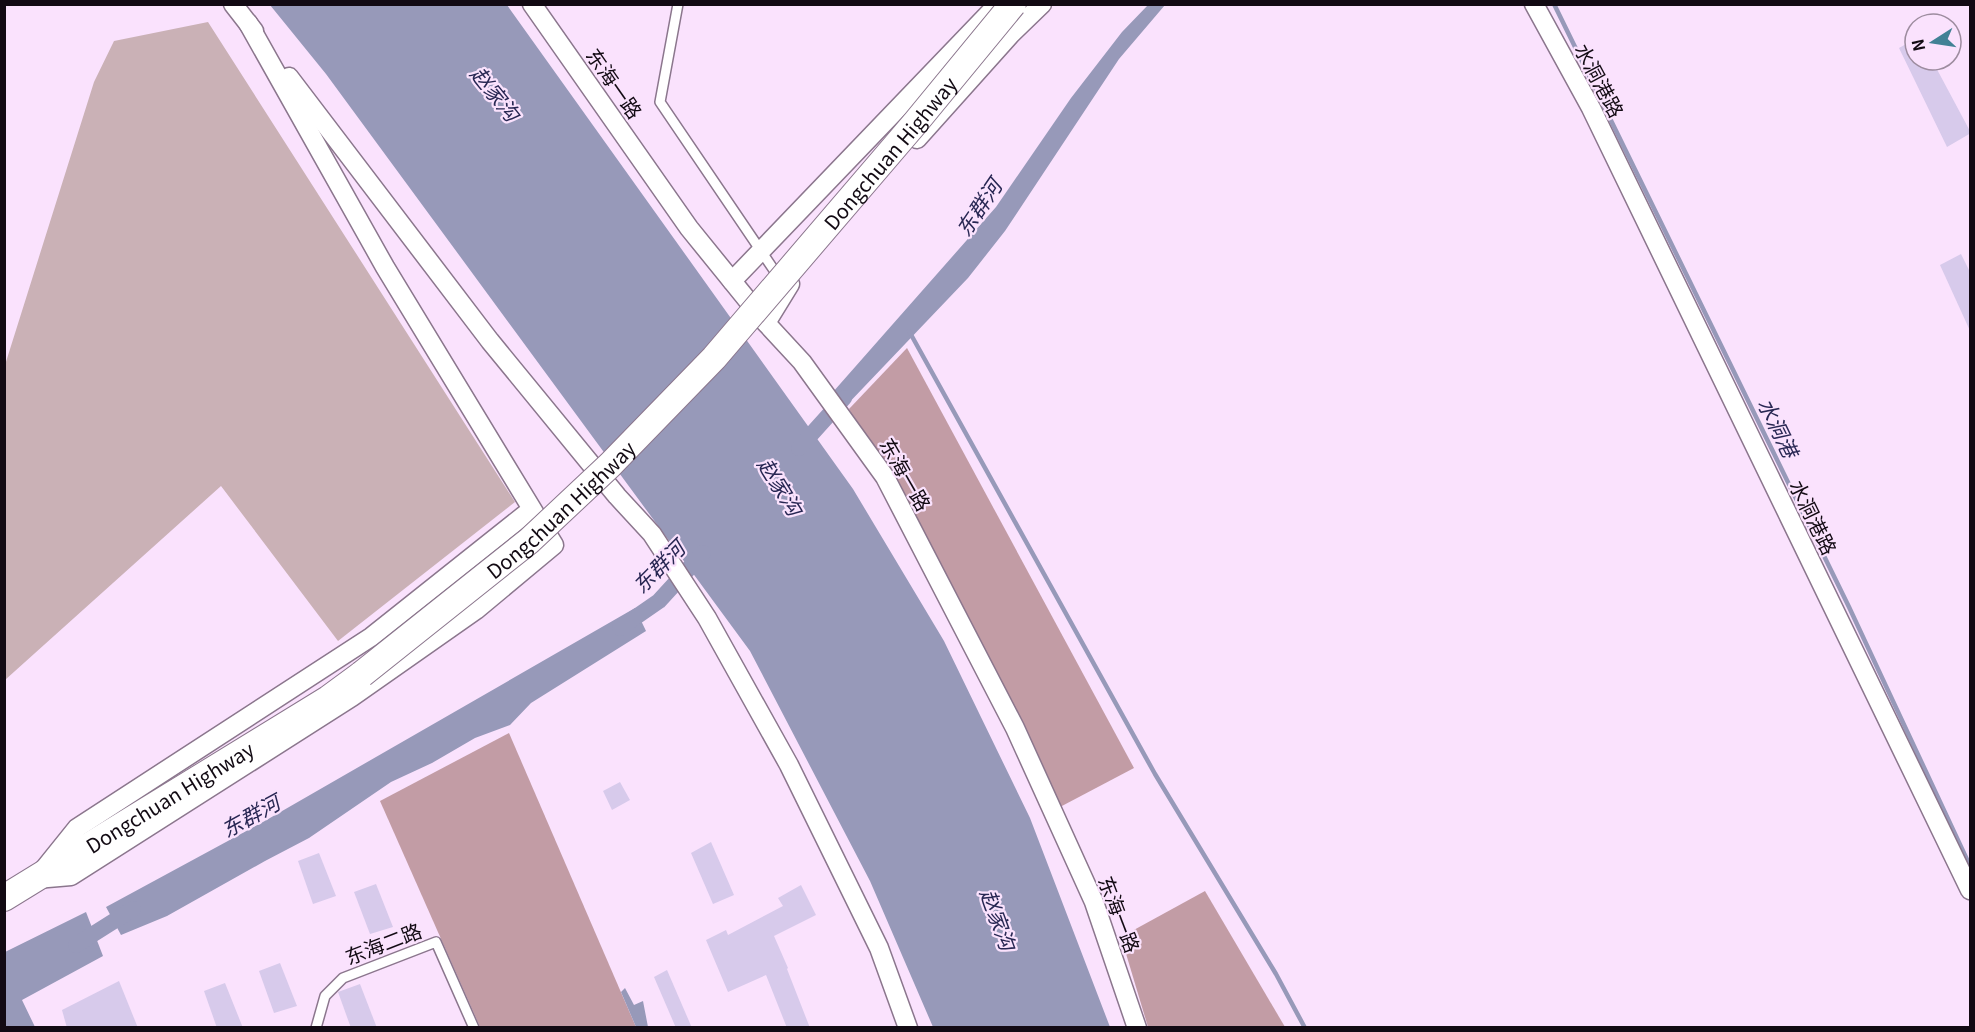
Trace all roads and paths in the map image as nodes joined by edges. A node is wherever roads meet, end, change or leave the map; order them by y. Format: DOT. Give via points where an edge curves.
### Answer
graph roads {
  1 [pos="233,4"];
  2 [pos="532,4"];
  3 [pos="678,4"];
  4 [pos="998,4"];
  5 [pos="1013,4"];
  6 [pos="1042,4"];
  7 [pos="1534,4"];
  8 [pos="248,23"];
  9 [pos="760,250"];
  10 [pos="732,281"];
  11 [pos="787,289"];
  12 [pos="766,323"];
  13 [pos="532,509"];
  14 [pos="36,879"];
  15 [pos="1971,890"];
  16 [pos="4,898"];
  17 [pos="316,1028"];
  18 [pos="474,1028"];
  19 [pos="908,1028"];
  20 [pos="1137,1028"];
  1 -- 8 [label="street"];
  2 -- 10 [label="street, 东海一路" via="689,228"];
  3 -- 9 [label="lane" via="660,102"];
  4 -- 9 [label="street"];
  5 -- 14 [label="street, Dongchuan Highway, bridge" via="714,358 529,541 328,699"];
  6 -- 11 [label="street" via="1011,34"];
  7 -- 15 [label="street, 水洞港路" via="1596,119"];
  8 -- 13 [label="street" via="385,267"];
  8 -- 19 [label="street" via="490,341 652,534 707,618 789,765 879,948"];
  9 -- 10 [label="street"];
  9 -- 11 [label="lane"];
  10 -- 12 [label="street, 东海一路"];
  11 -- 12 [label="street"];
  12 -- 20 [label="street, 东海一路" via="802,362 885,477 1015,728 1094,902"];
  13 -- 14 [label="street" via="370,636 77,828"];
  13 -- 14 [label="street" via="554,545 476,609 352,697 71,876"];
  14 -- 16 [label="street, Dongchuan Highway"];
  17 -- 18 [label="lane, 东海二路" via="326,996 343,978 436,942"];
}
